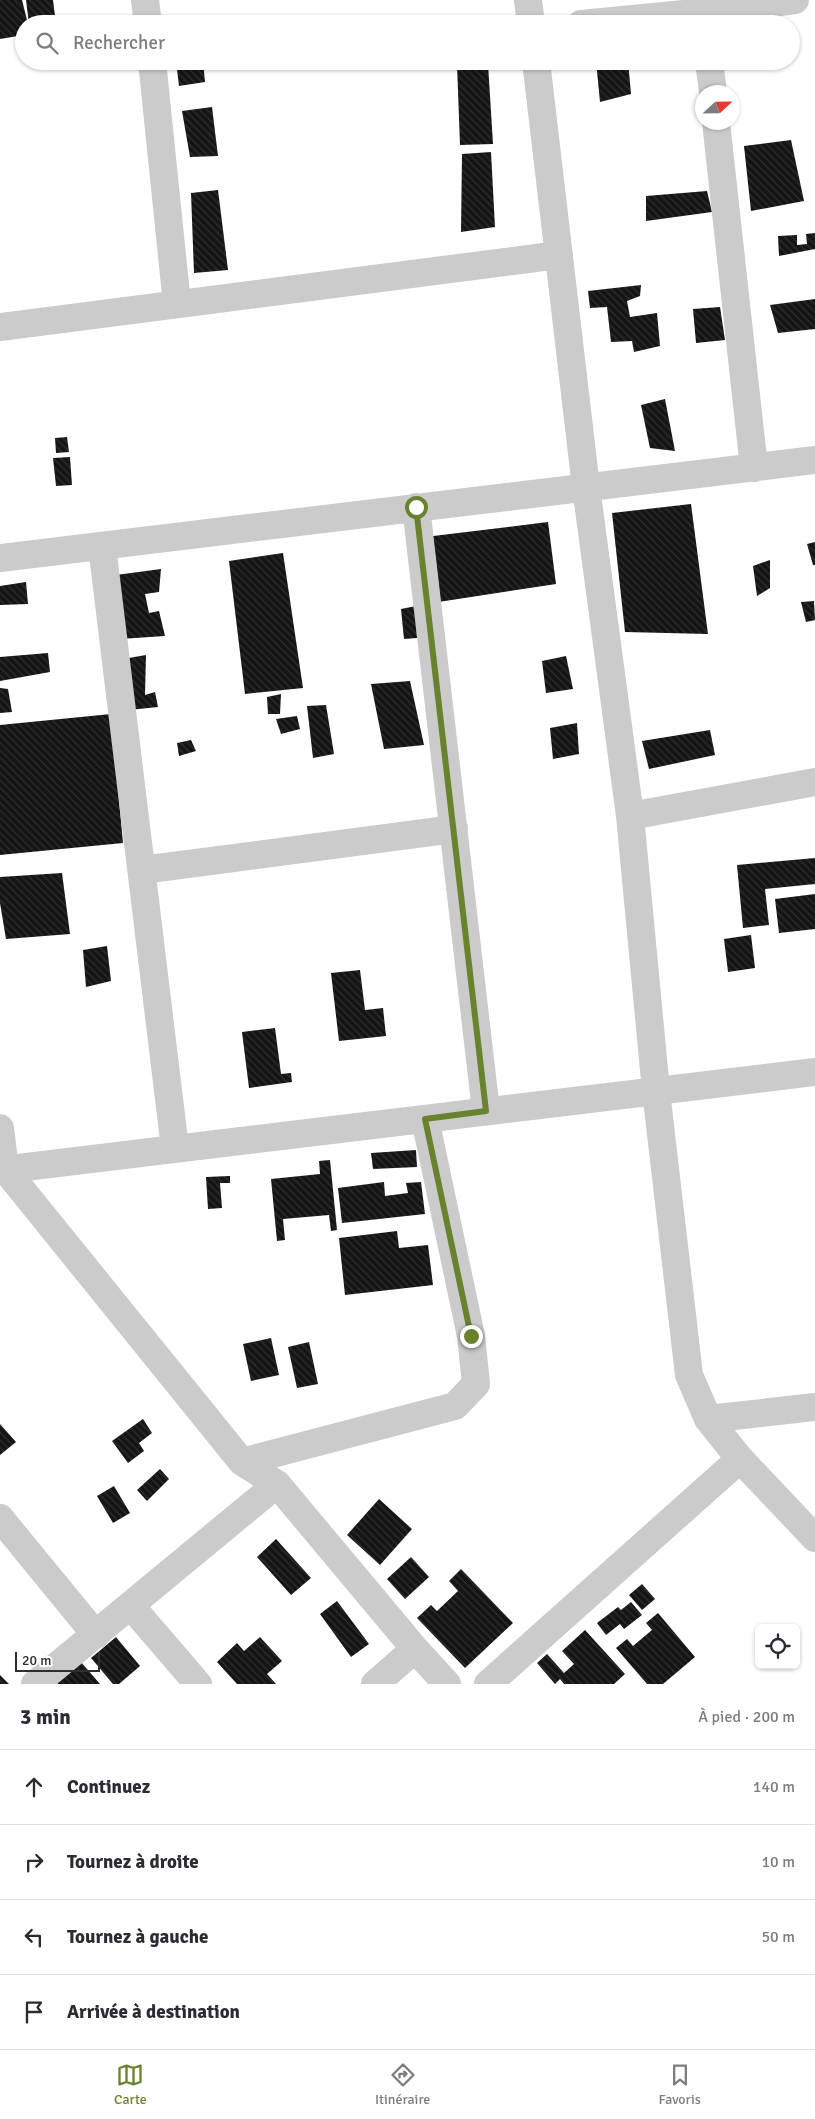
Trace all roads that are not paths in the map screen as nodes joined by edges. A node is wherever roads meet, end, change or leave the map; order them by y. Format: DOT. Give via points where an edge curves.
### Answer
graph roads {
  1 [pos="145,0"];
  2 [pos="528,0"];
  3 [pos="795,0"];
  4 [pos="704,12"];
  5 [pos="147,15"];
  6 [pos="530,15"];
  7 [pos="673,15"];
  8 [pos="153,70"];
  9 [pos="537,70"];
  10 [pos="710,70"];
  11 [pos="711,85"];
  12 [pos="717,130"];
  13 [pos="559,255"];
  14 [pos="177,304"];
  15 [pos="0,327"];
  16 [pos="815,460"];
  17 [pos="754,468"];
  18 [pos="586,487"];
  19 [pos="416,507"];
  20 [pos="102,546"];
  21 [pos="0,558"];
  22 [pos="815,782"];
  23 [pos="630,816"];
  24 [pos="454,829"];
  25 [pos="142,870"];
  26 [pos="815,1072"];
  27 [pos="656,1091"];
  28 [pos="486,1111"];
  29 [pos="425,1119"];
  30 [pos="0,1128"];
  31 [pos="176,1148"];
  32 [pos="2,1169"];
  33 [pos="815,1407"];
  34 [pos="708,1419"];
  35 [pos="740,1459"];
  36 [pos="242,1462"];
  37 [pos="277,1484"];
  38 [pos="2,1526"];
  39 [pos="809,1526"];
  40 [pos="131,1606"];
  41 [pos="96,1635"];
  42 [pos="415,1649"];
  43 [pos="36,1684"];
  44 [pos="198,1684"];
  45 [pos="375,1684"];
  46 [pos="447,1684"];
  47 [pos="488,1684"];
  1 -- 5 [label="street"];
  2 -- 6 [label="street"];
  3 -- 4 [label="street"];
  4 -- 7 [label="street"];
  8 -- 14 [label="street"];
  9 -- 13 [label="street"];
  10 -- 11 [label="street"];
  12 -- 17 [label="street"];
  13 -- 14 [label="street"];
  13 -- 18 [label="street"];
  14 -- 15 [label="street"];
  16 -- 17 [label="street"];
  17 -- 18 [label="street"];
  18 -- 19 [label="street"];
  18 -- 23 [label="street"];
  19 -- 20 [label="street"];
  19 -- 24 [label="street"];
  20 -- 21 [label="street"];
  20 -- 25 [label="street"];
  22 -- 23 [label="street"];
  23 -- 27 [label="street"];
  24 -- 25 [label="street"];
  24 -- 28 [label="street"];
  25 -- 31 [label="street"];
  26 -- 27 [label="street"];
  27 -- 28 [label="street"];
  27 -- 34 [label="street" via="689,1375"];
  28 -- 29 [label="street"];
  29 -- 31 [label="street"];
  29 -- 36 [label="street" via="471,1336 476,1384 455,1406"];
  30 -- 32 [label="street"];
  31 -- 32 [label="street"];
  32 -- 36 [label="street"];
  33 -- 34 [label="street"];
  34 -- 35 [label="street"];
  35 -- 39 [label="street"];
  35 -- 47 [label="street"];
  36 -- 37 [label="street"];
  37 -- 40 [label="street"];
  37 -- 42 [label="street"];
  38 -- 41 [label="street"];
  40 -- 41 [label="street"];
  40 -- 44 [label="street"];
  41 -- 43 [label="street"];
  42 -- 45 [label="street"];
  42 -- 46 [label="street"];
}
